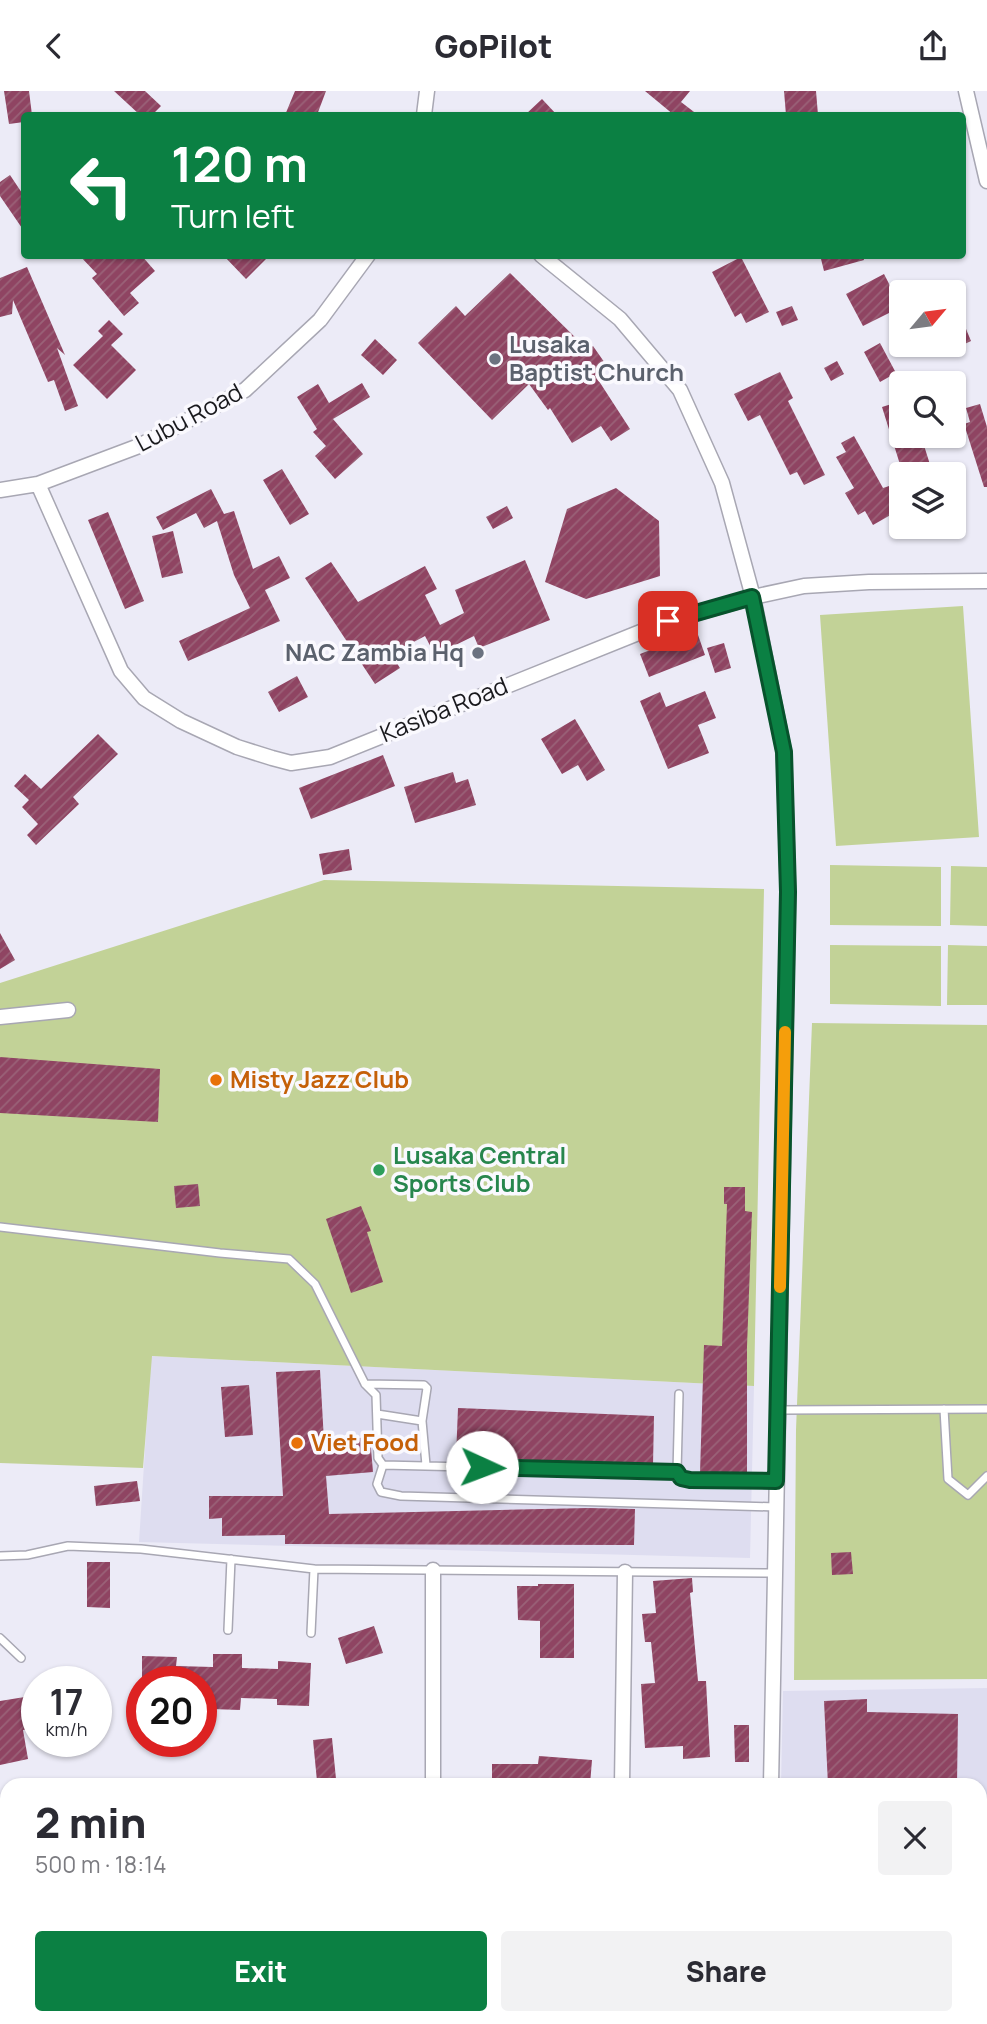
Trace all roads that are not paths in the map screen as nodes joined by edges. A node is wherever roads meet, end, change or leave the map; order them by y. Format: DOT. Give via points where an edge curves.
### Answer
graph roads {
  1 [pos="426,91"];
  2 [pos="966,91"];
  3 [pos="424,112"];
  4 [pos="987,181"];
  5 [pos="365,259"];
  6 [pos="546,259"];
  7 [pos="38,484"];
  8 [pos="0,490"];
  9 [pos="987,581"];
  10 [pos="752,597"];
  11 [pos="68,1010"];
  12 [pos="0,1017"];
  13 [pos="0,1227"];
  14 [pos="365,1384"];
  15 [pos="679,1394"];
  16 [pos="944,1409"];
  17 [pos="987,1409"];
  18 [pos="778,1411"];
  19 [pos="377,1414"];
  20 [pos="422,1421"];
  21 [pos="383,1465"];
  22 [pos="426,1465"];
  23 [pos="677,1472"];
  24 [pos="987,1476"];
  25 [pos="776,1481"];
  26 [pos="775,1507"];
  27 [pos="0,1556"];
  28 [pos="231,1559"];
  29 [pos="314,1569"];
  30 [pos="433,1570"];
  31 [pos="625,1572"];
  32 [pos="776,1573"];
  33 [pos="228,1630"];
  34 [pos="311,1633"];
  35 [pos="0,1638"];
  36 [pos="21,1658"];
  37 [pos="433,1778"];
  38 [pos="622,1778"];
  39 [pos="771,1778"];
  1 -- 3 [label="street"];
  2 -- 4 [label="street"];
  5 -- 7 [label="street, Lubu Road" via="320,320 245,390 139,446"];
  6 -- 10 [label="street" via="621,319 680,390 722,483"];
  7 -- 8 [label="street, Lubu Road"];
  7 -- 10 [label="street, Kasiba Road" via="121,671 144,698 237,747 291,763 330,757 668,621"];
  9 -- 10 [label="street, Kasiba Road" via="817,585"];
  10 -- 18 [label="street" via="784,752 788,892"];
  11 -- 12 [label="street"];
  13 -- 14 [label="lane" via="289,1259 315,1284"];
  14 -- 19 [label="lane" via="376,1395"];
  14 -- 20 [label="lane" via="424,1385"];
  15 -- 23 [label="lane"];
  16 -- 17 [label="lane"];
  16 -- 18 [label="lane"];
  16 -- 24 [label="lane" via="948,1479 968,1495"];
  18 -- 25 [label="street"];
  19 -- 20 [label="lane"];
  19 -- 21 [label="lane" via="378,1458"];
  20 -- 22 [label="lane"];
  21 -- 22 [label="lane"];
  21 -- 26 [label="lane" via="377,1484 381,1492 401,1496"];
  22 -- 23 [label="lane"];
  23 -- 25 [label="lane" via="690,1480"];
  25 -- 26 [label="street"];
  26 -- 32 [label="street"];
  27 -- 28 [label="lane" via="68,1546"];
  28 -- 29 [label="lane"];
  28 -- 33 [label="lane"];
  29 -- 30 [label="lane"];
  29 -- 34 [label="lane"];
  30 -- 31 [label="lane"];
  30 -- 37 [label="street"];
  31 -- 32 [label="lane"];
  31 -- 38 [label="street"];
  32 -- 39 [label="street"];
  35 -- 36 [label="lane"];
}
